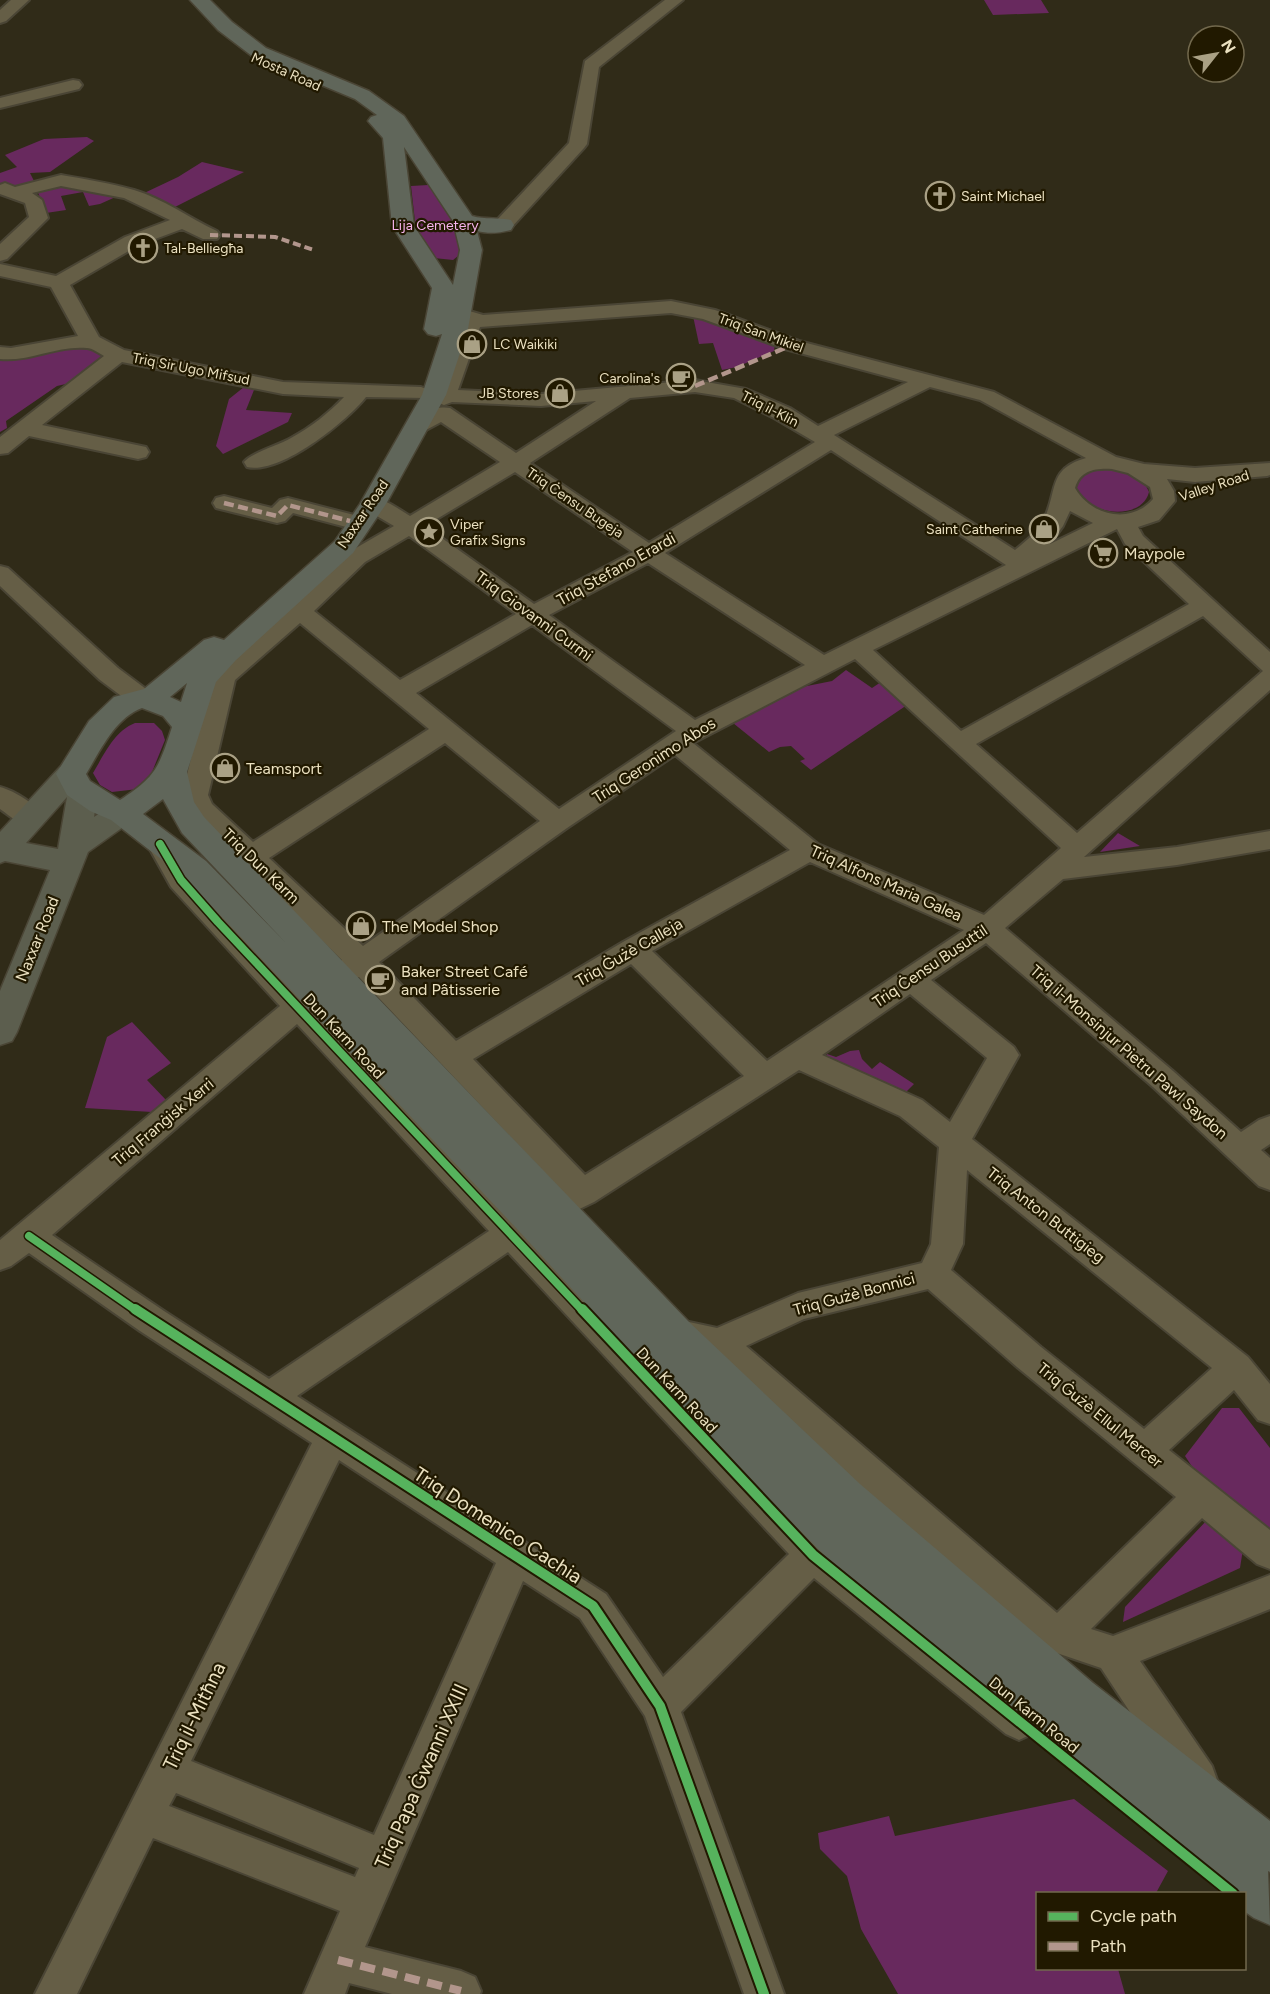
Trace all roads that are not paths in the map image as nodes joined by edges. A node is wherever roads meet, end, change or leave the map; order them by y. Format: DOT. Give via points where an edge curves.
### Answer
graph roads {
  1 [pos="21,0"];
  2 [pos="183,0"];
  3 [pos="199,0"];
  4 [pos="675,0"];
  5 [pos="0,18"];
  6 [pos="73,85"];
  7 [pos="0,103"];
  8 [pos="399,134"];
  9 [pos="435,177"];
  10 [pos="399,184"];
  11 [pos="8,189"];
  12 [pos="464,221"];
  13 [pos="183,222"];
  14 [pos="503,225"];
  15 [pos="210,235"];
  16 [pos="471,253"];
  17 [pos="0,255"];
  18 [pos="430,265"];
  19 [pos="0,270"];
  20 [pos="59,283"];
  21 [pos="468,322"];
  22 [pos="91,341"];
  23 [pos="0,353"];
  24 [pos="118,355"];
  25 [pos="926,381"];
  26 [pos="360,390"];
  27 [pos="622,394"];
  28 [pos="435,399"];
  29 [pos="1028,417"];
  30 [pos="24,428"];
  31 [pos="824,438"];
  32 [pos="0,448"];
  33 [pos="138,452"];
  34 [pos="255,462"];
  35 [pos="515,463"];
  36 [pos="1111,463"];
  37 [pos="1269,468"];
  38 [pos="1140,470"];
  39 [pos="1068,480"];
  40 [pos="224,503"];
  41 [pos="1161,503"];
  42 [pos="373,504"];
  43 [pos="1120,520"];
  44 [pos="350,521"];
  45 [pos="409,525"];
  46 [pos="971,530"];
  47 [pos="1036,546"];
  48 [pos="649,553"];
  49 [pos="1015,560"];
  50 [pos="0,573"];
  51 [pos="993,580"];
  52 [pos="1205,605"];
  53 [pos="300,611"];
  54 [pos="532,615"];
  55 [pos="858,650"];
  56 [pos="226,654"];
  57 [pos="1270,665"];
  58 [pos="824,666"];
  59 [pos="109,674"];
  60 [pos="1270,677"];
  61 [pos="398,692"];
  62 [pos="145,699"];
  63 [pos="107,719"];
  64 [pos="188,727"];
  65 [pos="446,730"];
  66 [pos="684,737"];
  67 [pos="959,743"];
  68 [pos="172,772"];
  69 [pos="77,783"];
  70 [pos="0,796"];
  71 [pos="122,813"];
  72 [pos="31,818"];
  73 [pos="558,822"];
  74 [pos="194,825"];
  75 [pos="1270,840"];
  76 [pos="160,844"];
  77 [pos="1077,848"];
  78 [pos="1,851"];
  79 [pos="809,851"];
  80 [pos="72,854"];
  81 [pos="252,856"];
  82 [pos="1056,870"];
  83 [pos="987,928"];
  84 [pos="633,949"];
  85 [pos="350,969"];
  86 [pos="911,979"];
  87 [pos="298,1007"];
  88 [pos="0,1032"];
  89 [pos="453,1057"];
  90 [pos="797,1057"];
  91 [pos="764,1077"];
  92 [pos="1270,1128"];
  93 [pos="954,1143"];
  94 [pos="1240,1148"];
  95 [pos="1270,1177"];
  96 [pos="545,1214"];
  97 [pos="29,1236"];
  98 [pos="0,1257"];
  99 [pos="933,1274"];
  100 [pos="675,1333"];
  101 [pos="719,1343"];
  102 [pos="1236,1367"];
  103 [pos="268,1396"];
  104 [pos="1270,1409"];
  105 [pos="333,1437"];
  106 [pos="1144,1451"];
  107 [pos="1198,1494"];
  108 [pos="1270,1552"];
  109 [pos="813,1556"];
  110 [pos="516,1557"];
  111 [pos="1270,1592"];
  112 [pos="1058,1637"];
  113 [pos="1113,1654"];
  114 [pos="660,1706"];
  115 [pos="167,1770"];
  116 [pos="1218,1810"];
  117 [pos="145,1816"];
  118 [pos="1270,1849"];
  119 [pos="385,1859"];
  120 [pos="1232,1892"];
  121 [pos="365,1901"];
  122 [pos="1246,1902"];
  123 [pos="1270,1902"];
  124 [pos="1270,1913"];
  125 [pos="331,1977"];
  126 [pos="461,1991"];
  127 [pos="55,1994"];
  128 [pos="764,1994"];
  1 -- 5 [label="street"];
  2 -- 8 [label="highway, Mosta Road" via="247,56 342,96"];
  3 -- 8 [label="highway, Mosta Road" via="259,52 362,95 398,120"];
  4 -- 14 [label="street" via="591,65 578,144"];
  6 -- 7 [label="street"];
  8 -- 9 [label="highway, Naxxar Road"];
  8 -- 10 [label="highway, Naxxar Road"];
  9 -- 10 [label="highway" via="415,175"];
  9 -- 12 [label="highway, Naxxar Road"];
  10 -- 18 [label="highway, Naxxar Road" via="403,226"];
  11 -- 13 [label="street" via="61,180 129,194 171,212"];
  11 -- 17 [label="street" via="33,200 39,218"];
  12 -- 14 [label="highway" via="487,228"];
  12 -- 16 [label="highway, Naxxar Road"];
  13 -- 15 [label="street"];
  13 -- 20 [label="street" via="132,241"];
  14 -- 16 [label="highway"];
  16 -- 18 [label="highway" via="459,266"];
  16 -- 21 [label="highway, Naxxar Road"];
  18 -- 28 [label="highway, Naxxar Road" via="443,288 433,349"];
  19 -- 20 [label="street"];
  20 -- 22 [label="street"];
  21 -- 25 [label="street, Triq San Mikiel" via="671,308 708,314 792,345"];
  21 -- 28 [label="highway, Naxxar Road"];
  22 -- 23 [label="street"];
  22 -- 24 [label="street, Triq Sir Ugo Mifsud"];
  24 -- 26 [label="street, Triq Sir Ugo Mifsud" via="283,388"];
  24 -- 30 [label="street"];
  25 -- 29 [label="street, Triq San Mikiel" via="987,396"];
  25 -- 31 [label="street, Triq Stefano Erardi"];
  26 -- 28 [label="street, Triq Sir Ugo Mifsud"];
  26 -- 34 [label="street" via="348,408 318,431"];
  27 -- 28 [label="street, Triq il-Klin" via="541,400"];
  27 -- 31 [label="street, Triq il-Klin" via="695,386 739,393"];
  27 -- 35 [label="street, Triq Dun Karm"];
  28 -- 35 [label="street, Triq Ċensu Bugeja"];
  28 -- 42 [label="highway, Naxxar Road"];
  28 -- 44 [label="highway, Naxxar Road"];
  29 -- 36 [label="street, Triq San Mikiel"];
  29 -- 39 [label="street, Triq San Mikiel"];
  30 -- 32 [label="street"];
  30 -- 33 [label="street"];
  31 -- 46 [label="street, Triq il-Klin"];
  31 -- 48 [label="street, Triq Stefano Erardi"];
  35 -- 45 [label="street, Triq Dun Karm"];
  35 -- 48 [label="street, Triq Ċensu Bugeja"];
  36 -- 38 [label="street, Valley Road"];
  36 -- 39 [label="street" via="1088,465"];
  37 -- 38 [label="street, Valley Road" via="1195,475"];
  37 -- 41 [label="street, Valley Road"];
  38 -- 41 [label="street" via="1160,484 1164,492"];
  39 -- 43 [label="street, Triq San Mikiel" via="1067,497 1081,510"];
  39 -- 47 [label="street, Triq Geronimo Abos" via="1059,512"];
  40 -- 44 [label="street" via="277,516 288,505"];
  41 -- 43 [label="street, Valley Road" via="1152,514"];
  42 -- 45 [label="street, Triq Giovanni Curmi"];
  42 -- 56 [label="highway, Naxxar Road" via="344,547"];
  43 -- 51 [label="street, Triq Geronimo Abos"];
  43 -- 52 [label="street" via="1133,539"];
  44 -- 62 [label="highway, Naxxar Road" via="291,579"];
  45 -- 53 [label="street, Triq Dun Karm" via="357,557"];
  45 -- 54 [label="street, Triq Giovanni Curmi"];
  46 -- 47 [label="street, Triq il-Klin" via="1008,544"];
  46 -- 49 [label="street, Triq il-Klin"];
  47 -- 49 [label="street, Triq Geronimo Abos"];
  48 -- 54 [label="street, Triq Stefano Erardi"];
  48 -- 58 [label="street, Triq Ċensu Bugeja"];
  49 -- 51 [label="street, Triq Geronimo Abos"];
  50 -- 59 [label="street"];
  51 -- 55 [label="street, Triq Geronimo Abos"];
  52 -- 57 [label="street"];
  52 -- 67 [label="street"];
  53 -- 61 [label="street"];
  53 -- 81 [label="street, Triq Dun Karm" via="222,678 195,795 202,809"];
  54 -- 61 [label="street, Triq Stefano Erardi"];
  54 -- 66 [label="street, Triq Giovanni Curmi"];
  55 -- 58 [label="street, Triq Geronimo Abos"];
  55 -- 67 [label="street"];
  56 -- 64 [label="highway, Naxxar Road" via="203,679"];
  56 -- 74 [label="highway" via="212,679 186,794"];
  58 -- 66 [label="street, Triq Geronimo Abos"];
  59 -- 62 [label="street"];
  59 -- 63 [label="street" via="112,698"];
  60 -- 77 [label="street, Triq Ċensu Busuttil"];
  61 -- 65 [label="street"];
  62 -- 63 [label="highway, Naxxar Road" via="124,705"];
  62 -- 64 [label="highway" via="173,709"];
  63 -- 69 [label="highway, Naxxar Road"];
  64 -- 68 [label="highway, Naxxar Road"];
  65 -- 73 [label="street"];
  65 -- 81 [label="street"];
  66 -- 73 [label="street, Triq Geronimo Abos"];
  66 -- 79 [label="street, Triq Alfons Maria Galea"];
  67 -- 77 [label="street"];
  68 -- 71 [label="highway, Naxxar Road" via="147,797"];
  68 -- 74 [label="highway, Dun Karm Road" via="179,802"];
  69 -- 71 [label="highway" via="101,804"];
  69 -- 72 [label="main road"];
  69 -- 80 [label="main road, Naxxar Road"];
  70 -- 72 [label="street"];
  71 -- 76 [label="highway, Dun Karm Road"];
  71 -- 80 [label="main road, Naxxar Road"];
  72 -- 78 [label="main road"];
  73 -- 85 [label="street, Triq Geronimo Abos"];
  74 -- 85 [label="highway, Dun Karm Road"];
  75 -- 82 [label="street"];
  76 -- 87 [label="street, Dun Karm Road" via="182,880"];
  76 -- 96 [label="highway, Dun Karm Road" via="195,869"];
  77 -- 82 [label="street, Triq Ċensu Busuttil"];
  78 -- 80 [label="main road"];
  79 -- 83 [label="street, Triq Alfons Maria Galea"];
  79 -- 84 [label="street, Triq Ġużè Calleja"];
  80 -- 88 [label="main road, Naxxar Road"];
  81 -- 85 [label="street, Triq Dun Karm"];
  82 -- 83 [label="street, Triq Ċensu Busuttil"];
  83 -- 86 [label="street, Triq Ċensu Busuttil"];
  83 -- 94 [label="street, Triq il-Monsinjur Pietru Pawl Saydon"];
  84 -- 89 [label="street, Triq Ġużè Calleja"];
  84 -- 91 [label="street"];
  85 -- 89 [label="street, Triq Dun Karm"];
  85 -- 96 [label="highway, Dun Karm Road"];
  86 -- 90 [label="street, Triq Ċensu Busuttil"];
  86 -- 93 [label="street" via="1004,1055"];
  87 -- 96 [label="street, Dun Karm Road"];
  87 -- 97 [label="street, Triq Franġisk Xerri"];
  89 -- 96 [label="street, Triq Dun Karm"];
  90 -- 91 [label="street, Triq Ċensu Busuttil"];
  90 -- 93 [label="street, Triq Anton Buttigieg" via="911,1108"];
  91 -- 96 [label="street, Triq Ċensu Busuttil"];
  92 -- 94 [label="street"];
  93 -- 99 [label="street, Triq Gużè Bonnici" via="947,1244"];
  93 -- 102 [label="street, Triq Anton Buttigieg"];
  94 -- 95 [label="street, Triq il-Monsinjur Pietru Pawl Saydon"];
  96 -- 100 [label="highway, Dun Karm Road"];
  96 -- 103 [label="street, Triq Ċensu Busuttil"];
  96 -- 109 [label="street, Dun Karm Road"];
  96 -- 123 [label="highway, Dun Karm Road" via="726,1430 859,1561"];
  97 -- 98 [label="street"];
  97 -- 103 [label="street, Triq Domenico Cachia"];
  99 -- 101 [label="street, Triq Gużè Bonnici" via="798,1306"];
  99 -- 106 [label="street, Triq Ġużè Ellul Mercer"];
  100 -- 101 [label="street"];
  100 -- 116 [label="highway, Dun Karm Road" via="855,1505 1078,1698"];
  101 -- 112 [label="street"];
  102 -- 104 [label="street, Triq Anton Buttigieg"];
  102 -- 106 [label="street"];
  103 -- 105 [label="street, Triq Domenico Cachia"];
  105 -- 110 [label="street, Triq Domenico Cachia"];
  105 -- 115 [label="street, Triq il-Mitħna"];
  106 -- 107 [label="street, Triq Ġużè Ellul Mercer"];
  107 -- 108 [label="street, Triq Ġużè Ellul Mercer"];
  107 -- 112 [label="street"];
  109 -- 114 [label="street"];
  109 -- 120 [label="street, Dun Karm Road"];
  110 -- 114 [label="street, Triq Domenico Cachia" via="593,1606"];
  110 -- 119 [label="street, Triq Papa Ġwanni XXIII"];
  111 -- 113 [label="street"];
  112 -- 113 [label="street"];
  113 -- 116 [label="street, Dun Karm Road"];
  114 -- 128 [label="street, Triq Domenico Cachia"];
  115 -- 117 [label="street, Triq il-Mitħna"];
  115 -- 119 [label="street"];
  116 -- 118 [label="highway, Dun Karm Road"];
  117 -- 121 [label="street"];
  117 -- 127 [label="street, Triq il-Mitħna"];
  119 -- 121 [label="street, Triq Papa Ġwanni XXIII"];
  121 -- 125 [label="street, Triq Papa Ġwanni XXIII"];
  122 -- 124 [label="street"];
  125 -- 126 [label="street"];
}
